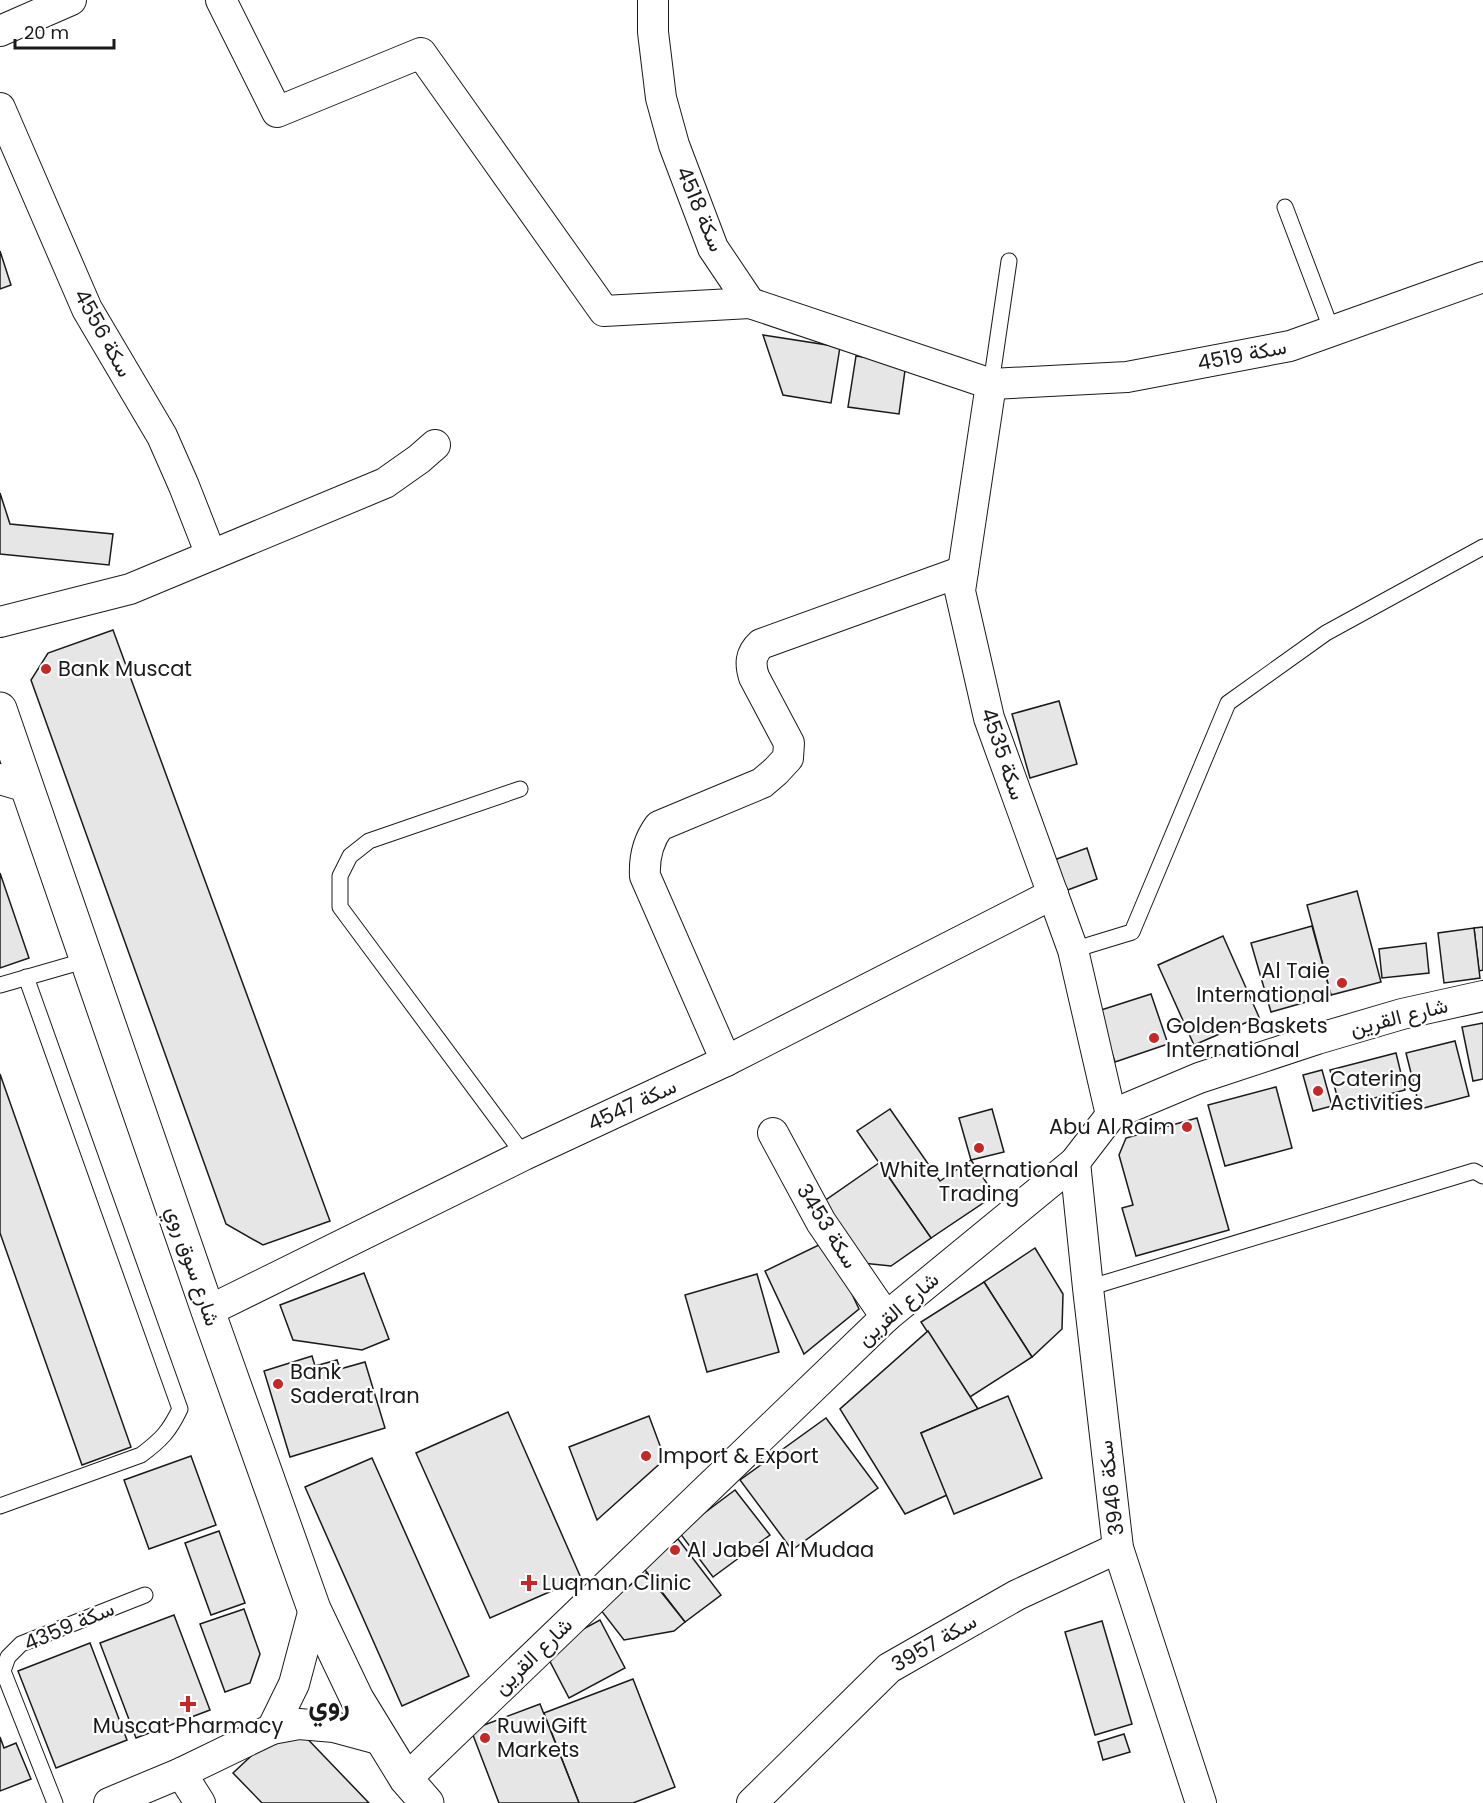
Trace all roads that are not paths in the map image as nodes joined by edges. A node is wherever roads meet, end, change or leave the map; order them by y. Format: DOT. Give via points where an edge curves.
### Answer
graph roads {
  1 [pos="71,0"];
  2 [pos="221,0"];
  3 [pos="653,0"];
  4 [pos="0,32"];
  5 [pos="0,108"];
  6 [pos="1285,207"];
  7 [pos="1009,261"];
  8 [pos="1483,277"];
  9 [pos="750,303"];
  10 [pos="1332,331"];
  11 [pos="991,384"];
  12 [pos="435,445"];
  13 [pos="1483,547"];
  14 [pos="211,555"];
  15 [pos="963,571"];
  16 [pos="0,622"];
  17 [pos="0,709"];
  18 [pos="14,783"];
  19 [pos="520,789"];
  20 [pos="1053,894"];
  21 [pos="1073,950"];
  22 [pos="87,960"];
  23 [pos="26,977"];
  24 [pos="0,985"];
  25 [pos="1483,996"];
  26 [pos="726,1061"];
  27 [pos="1111,1115"];
  28 [pos="773,1133"];
  29 [pos="524,1155"];
  30 [pos="1075,1162"];
  31 [pos="1483,1176"];
  32 [pos="1088,1288"];
  33 [pos="208,1311"];
  34 [pos="886,1317"];
  35 [pos="0,1506"];
  36 [pos="1118,1548"];
  37 [pos="145,1595"];
  38 [pos="314,1609"];
  39 [pos="272,1729"];
  40 [pos="382,1740"];
  41 [pos="181,1773"];
  42 [pos="406,1779"];
  43 [pos="55,1803"];
  44 [pos="109,1803"];
  45 [pos="200,1803"];
  46 [pos="427,1803"];
  47 [pos="752,1803"];
  48 [pos="1201,1803"];
  1 -- 4 [label="street"];
  2 -- 9 [label="street" via="277,112 421,53 604,311"];
  3 -- 9 [label="street, سكة 4518" via="661,98 674,145 713,248"];
  5 -- 14 [label="street, سكة 4556" via="87,309 162,436"];
  6 -- 10 [label="lane"];
  7 -- 11 [label="lane"];
  8 -- 10 [label="street, سكة 4519"];
  9 -- 11 [label="street"];
  10 -- 11 [label="street, سكة 4519" via="1290,346 1127,377"];
  11 -- 15 [label="street, سكة 4535"];
  12 -- 14 [label="street" via="385,483"];
  13 -- 21 [label="lane" via="1326,633 1228,703 1132,932"];
  14 -- 16 [label="street" via="130,590"];
  15 -- 20 [label="street, سكة 4535" via="960,591 989,718"];
  15 -- 26 [label="street" via="761,644 754,650 752,669 789,743 788,758 762,783 658,825 651,836 644,862 645,876"];
  17 -- 18 [label="main road, شارع سوق روي"];
  18 -- 22 [label="main road, شارع سوق روي"];
  19 -- 29 [label="lane" via="369,841 350,856 340,876 340,907"];
  20 -- 21 [label="street, سكة 4535"];
  20 -- 26 [label="street, سكة 4547"];
  21 -- 27 [label="street, سكة 4535"];
  22 -- 23 [label="lane"];
  22 -- 33 [label="main road, شارع سوق روي"];
  23 -- 24 [label="lane"];
  23 -- 35 [label="lane" via="180,1409 172,1427 141,1455"];
  25 -- 27 [label="street, شارع القرين" via="1317,1039 1198,1078"];
  26 -- 29 [label="street, سكة 4547"];
  27 -- 30 [label="street, شارع القرين"];
  28 -- 34 [label="street, سكة 3453" via="821,1222"];
  29 -- 33 [label="street, سكة 4547"];
  30 -- 32 [label="street, سكة 3946"];
  30 -- 34 [label="street, شارع القرين"];
  31 -- 32 [label="lane" via="1474,1171"];
  32 -- 36 [label="street, سكة 3946"];
  33 -- 38 [label="main road, شارع سوق روي"];
  34 -- 42 [label="street, شارع القرين"];
  36 -- 47 [label="street, سكة 3957" via="1017,1595 889,1668"];
  36 -- 48 [label="street, سكة 3946"];
  37 -- 43 [label="lane, سكة 4359" via="21,1644 8,1657 3,1671"];
  38 -- 39 [label="street" via="294,1684"];
  38 -- 40 [label="main road, شارع سوق روي" via="357,1700"];
  39 -- 40 [label="street" via="299,1724 334,1726"];
  39 -- 41 [label="street"];
  40 -- 42 [label="main road, شارع سوق روي"];
  41 -- 44 [label="street"];
  41 -- 45 [label="street"];
  42 -- 46 [label="main road, شارع سوق روي"];
}
